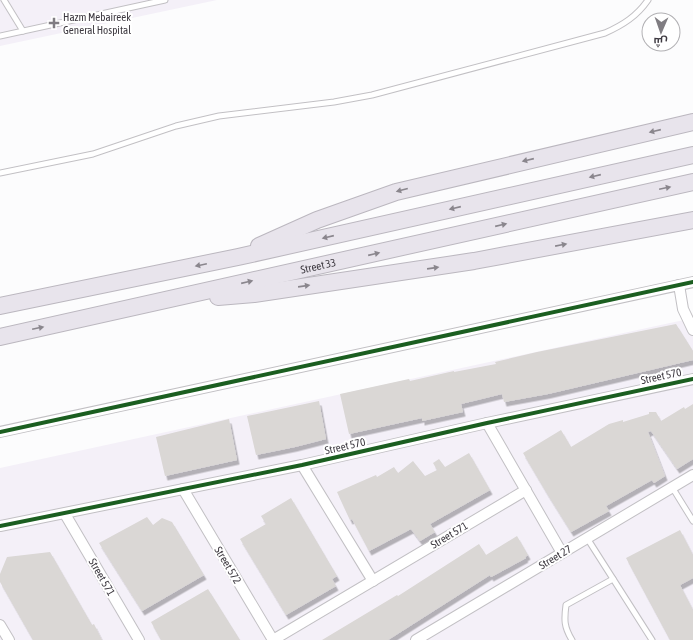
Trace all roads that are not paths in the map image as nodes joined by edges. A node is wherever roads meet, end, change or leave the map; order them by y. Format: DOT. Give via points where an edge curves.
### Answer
graph roads {
  1 [pos="4,0"];
  2 [pos="165,0"];
  3 [pos="648,0"];
  4 [pos="23,31"];
  5 [pos="0,36"];
  6 [pos="693,122"];
  7 [pos="693,155"];
  8 [pos="0,173"];
  9 [pos="693,182"];
  10 [pos="693,220"];
  11 [pos="238,257"];
  12 [pos="693,282"];
  13 [pos="679,285"];
  14 [pos="182,297"];
  15 [pos="0,306"];
  16 [pos="693,330"];
  17 [pos="0,337"];
  18 [pos="693,379"];
  19 [pos="487,423"];
  20 [pos="0,432"];
  21 [pos="302,465"];
  22 [pos="693,475"];
  23 [pos="672,487"];
  24 [pos="183,489"];
  25 [pos="526,490"];
  26 [pos="64,514"];
  27 [pos="693,521"];
  28 [pos="0,526"];
  29 [pos="586,538"];
  30 [pos="562,553"];
  31 [pos="613,580"];
  32 [pos="373,581"];
  33 [pos="0,625"];
  34 [pos="9,640"];
  35 [pos="139,640"];
  36 [pos="273,640"];
  37 [pos="416,640"];
  38 [pos="572,640"];
  39 [pos="652,640"];
  1 -- 4 [label="lane"];
  2 -- 4 [label="lane"];
  3 -- 8 [label="lane" via="632,18 620,27 605,33 366,96 219,116 176,126 93,154"];
  4 -- 5 [label="lane"];
  6 -- 11 [label="highway, one-way" via="396,192 290,231"];
  7 -- 11 [label="highway, one-way"];
  14 -- 9 [label="highway, Street 33, one-way"];
  14 -- 10 [label="highway, one-way" via="254,294 452,265"];
  11 -- 15 [label="highway, one-way"];
  12 -- 13 [label="street"];
  13 -- 16 [label="street" via="683,309"];
  13 -- 20 [label="street"];
  17 -- 14 [label="highway, Street 33, one-way"];
  18 -- 19 [label="street, Street 570"];
  19 -- 21 [label="street, Street 570"];
  19 -- 25 [label="street"];
  21 -- 24 [label="street, Street 570"];
  21 -- 32 [label="street"];
  22 -- 23 [label="street, Street 27"];
  23 -- 27 [label="lane"];
  23 -- 29 [label="street, Street 27"];
  24 -- 26 [label="street, Street 570"];
  24 -- 36 [label="street, Street 572"];
  25 -- 30 [label="street"];
  25 -- 32 [label="street, Street 571"];
  26 -- 28 [label="street, Street 570"];
  26 -- 35 [label="street, Street 571"];
  29 -- 30 [label="street, Street 27"];
  29 -- 31 [label="lane"];
  30 -- 37 [label="street, Street 27"];
  31 -- 38 [label="lane" via="566,605 566,630"];
  31 -- 39 [label="lane"];
  32 -- 36 [label="street, Street 571"];
  33 -- 34 [label="street"];
}
